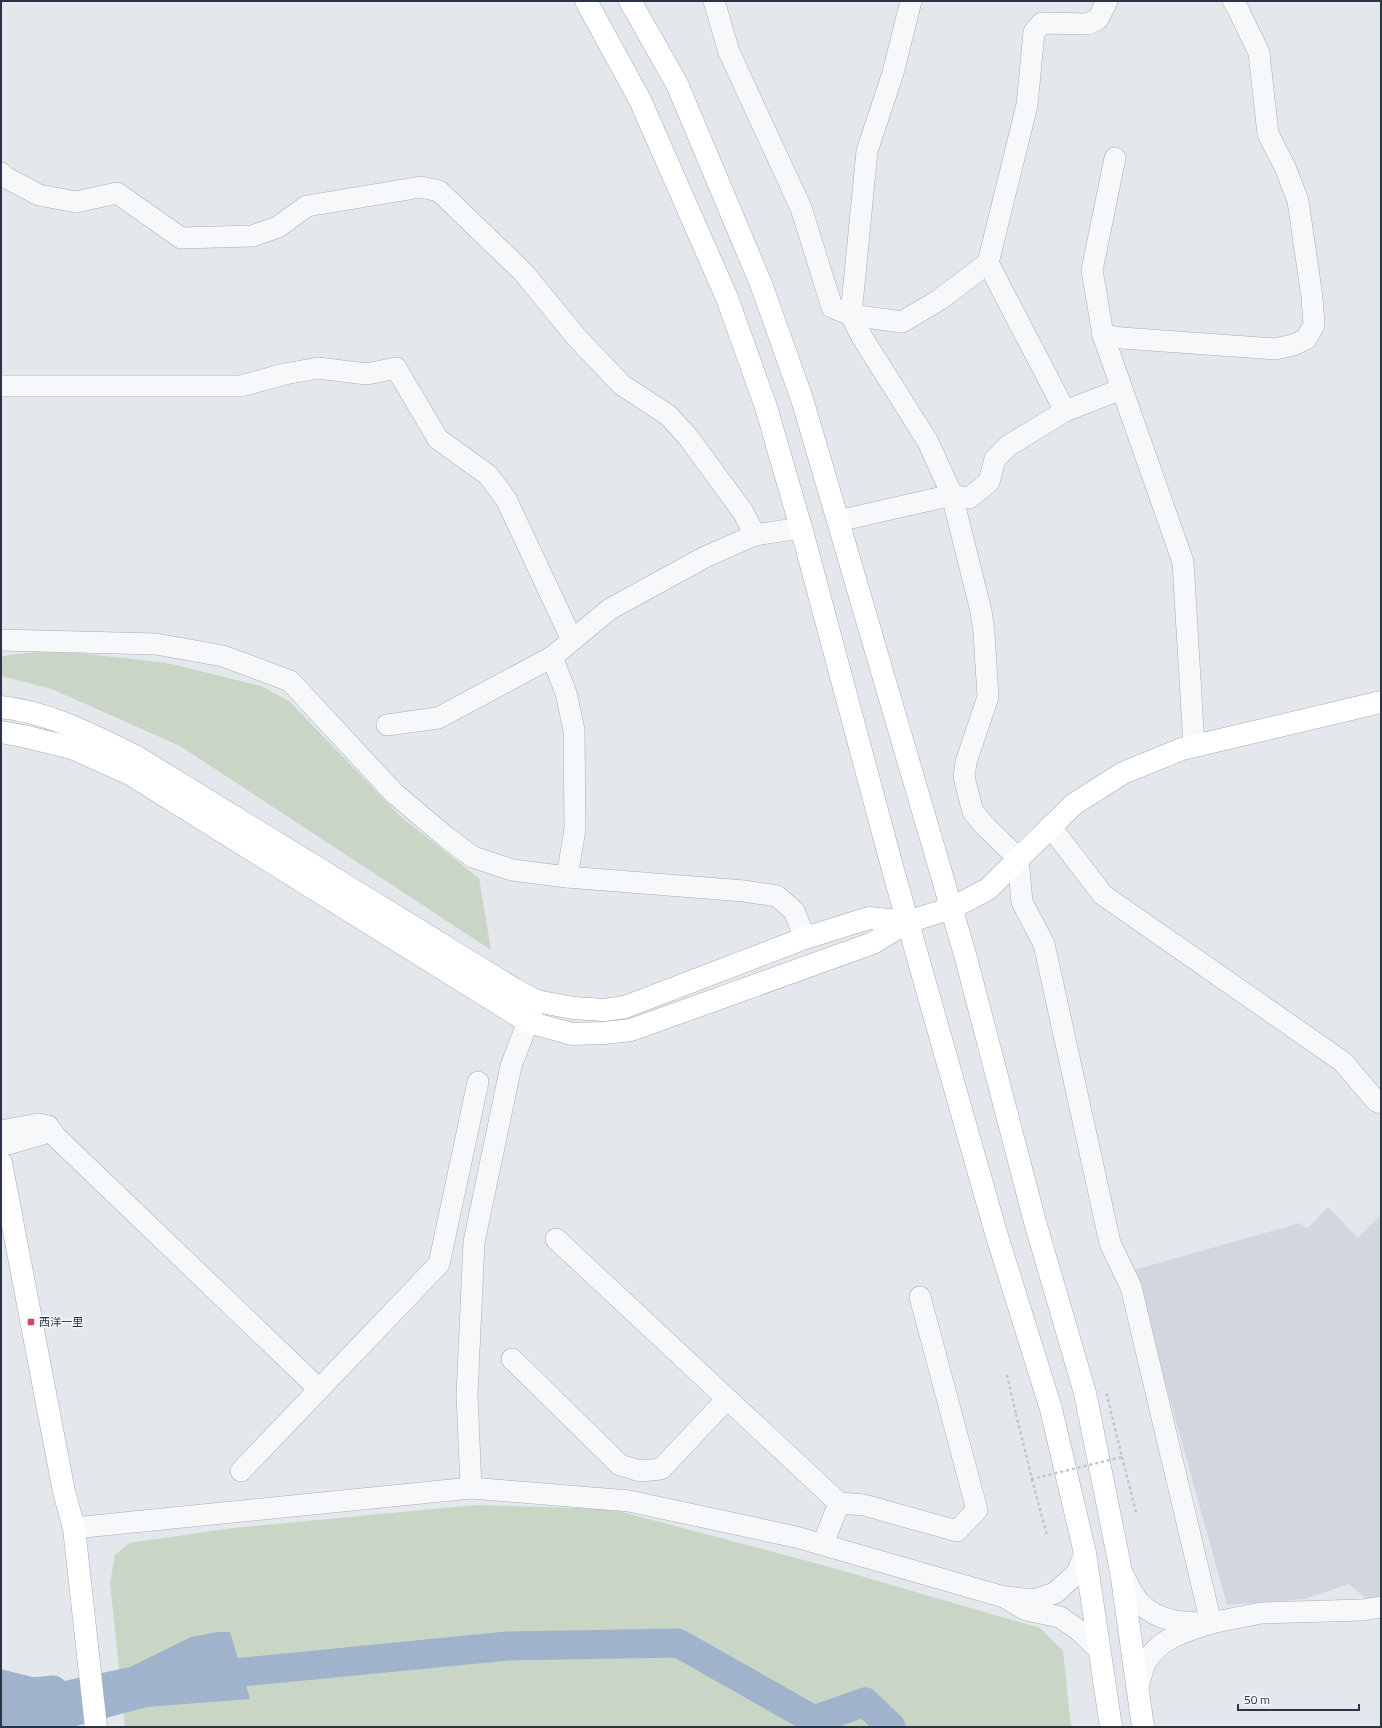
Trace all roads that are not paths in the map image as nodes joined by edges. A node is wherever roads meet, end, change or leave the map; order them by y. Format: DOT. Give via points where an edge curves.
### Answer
graph roads {
  1 [pos="586,1"];
  2 [pos="630,1"];
  3 [pos="714,1"];
  4 [pos="911,1"];
  5 [pos="1107,1"];
  6 [pos="1233,1"];
  7 [pos="1115,158"];
  8 [pos="1,173"];
  9 [pos="988,263"];
  10 [pos="851,316"];
  11 [pos="1103,335"];
  12 [pos="1,386"];
  13 [pos="1122,388"];
  14 [pos="1065,411"];
  15 [pos="952,495"];
  16 [pos="838,521"];
  17 [pos="801,528"];
  18 [pos="755,535"];
  19 [pos="1,640"];
  20 [pos="572,640"];
  21 [pos="552,657"];
  22 [pos="1381,702"];
  23 [pos="1,707"];
  24 [pos="387,725"];
  25 [pos="1,732"];
  26 [pos="1194,746"];
  27 [pos="1050,826"];
  28 [pos="1018,858"];
  29 [pos="566,877"];
  30 [pos="952,908"];
  31 [pos="907,922"];
  32 [pos="805,938"];
  33 [pos="536,1001"];
  34 [pos="528,1022"];
  35 [pos="478,1082"];
  36 [pos="1381,1103"];
  37 [pos="48,1126"];
  38 [pos="1,1131"];
  39 [pos="1,1146"];
  40 [pos="1,1163"];
  41 [pos="556,1239"];
  42 [pos="920,1297"];
  43 [pos="512,1359"];
  44 [pos="319,1389"];
  45 [pos="728,1399"];
  46 [pos="241,1471"];
  47 [pos="471,1488"];
  48 [pos="839,1502"];
  49 [pos="74,1528"];
  50 [pos="823,1544"];
  51 [pos="1085,1553"];
  52 [pos="1121,1571"];
  53 [pos="1004,1597"];
  54 [pos="1381,1607"];
  55 [pos="1211,1623"];
  56 [pos="1099,1650"];
  57 [pos="1138,1686"];
  58 [pos="1111,1726"];
  59 [pos="96,1727"];
  60 [pos="1143,1727"];
  1 -- 17 [label="main road" via="640,100 728,298 766,407"];
  2 -- 16 [label="main road" via="677,84 761,284 802,399"];
  3 -- 10 [label="street" via="729,52 801,208 832,307"];
  4 -- 10 [label="street" via="893,73 867,150"];
  5 -- 9 [label="street" via="1098,19 1088,24 1042,23 1034,32 1027,104"];
  6 -- 11 [label="street" via="1259,53 1268,134 1285,167 1298,201 1314,325 1306,339 1275,349"];
  7 -- 11 [label="street" via="1092,270"];
  8 -- 18 [label="street" via="39,195 76,202 117,193 181,238 252,236 278,227 307,206 422,187 439,191 523,272 578,339 622,385 668,415 743,512"];
  9 -- 10 [label="street" via="939,300 902,322"];
  9 -- 14 [label="street"];
  10 -- 15 [label="street" via="928,442"];
  11 -- 13 [label="street"];
  12 -- 20 [label="street" via="241,386 318,368 367,374 396,368 438,439 488,475 506,499"];
  13 -- 14 [label="street"];
  13 -- 26 [label="street" via="1184,562"];
  14 -- 15 [label="street" via="1008,446 995,459 989,482 968,498"];
  15 -- 16 [label="street"];
  15 -- 28 [label="street" via="981,611 988,697 966,762 964,777 973,812"];
  16 -- 30 [label="main road"];
  17 -- 18 [label="street"];
  17 -- 31 [label="main road"];
  18 -- 20 [label="street" via="705,557 610,609"];
  19 -- 29 [label="street" via="156,644 223,656 290,681 394,793 473,857 512,870"];
  20 -- 21 [label="street"];
  21 -- 24 [label="street" via="438,718"];
  21 -- 29 [label="street" via="566,693 574,730 575,829"];
  22 -- 26 [label="main road"];
  23 -- 33 [label="main road" via="14,708 74,727 137,757"];
  25 -- 34 [label="main road" via="72,748 130,774"];
  26 -- 27 [label="main road" via="1123,774 1074,804"];
  27 -- 28 [label="main road"];
  27 -- 36 [label="street" via="1103,895 1343,1062 1376,1101"];
  28 -- 30 [label="main road" via="988,889"];
  28 -- 55 [label="street" via="1022,902 1044,944 1110,1242 1130,1287"];
  29 -- 32 [label="street" via="744,891 777,896 794,911"];
  30 -- 31 [label="main road"];
  30 -- 52 [label="main road" via="1035,1222 1085,1393"];
  31 -- 32 [label="main road" via="869,918"];
  31 -- 34 [label="main road" via="873,943 631,1030 572,1034"];
  31 -- 51 [label="main road" via="996,1233 1051,1409"];
  32 -- 33 [label="main road" via="625,1007 604,1010 573,1008"];
  33 -- 34 [label="street"];
  34 -- 47 [label="street" via="511,1066 474,1242 467,1395"];
  35 -- 44 [label="street" via="439,1264"];
  37 -- 38 [label="street" via="38,1124"];
  37 -- 39 [label="street" via="43,1134"];
  37 -- 44 [label="street" via="54,1136"];
  40 -- 49 [label="main road" via="64,1492"];
  41 -- 45 [label="street"];
  42 -- 48 [label="street" via="977,1510 957,1531 864,1505"];
  43 -- 45 [label="street" via="620,1465 640,1471 661,1469"];
  44 -- 46 [label="street"];
  45 -- 48 [label="street"];
  47 -- 49 [label="street"];
  47 -- 50 [label="street" via="630,1501"];
  48 -- 50 [label="street"];
  49 -- 59 [label="main road"];
  50 -- 53 [label="street"];
  51 -- 53 [label="street" via="1077,1573 1055,1592 1034,1600"];
  51 -- 56 [label="main road"];
  52 -- 55 [label="street" via="1140,1603 1160,1617 1180,1623"];
  52 -- 57 [label="main road"];
  53 -- 56 [label="street" via="1026,1610 1060,1617 1081,1632"];
  54 -- 55 [label="street" via="1362,1610 1261,1613"];
  55 -- 57 [label="street" via="1163,1642 1146,1662"];
  56 -- 58 [label="main road"];
  57 -- 60 [label="main road"];
}
